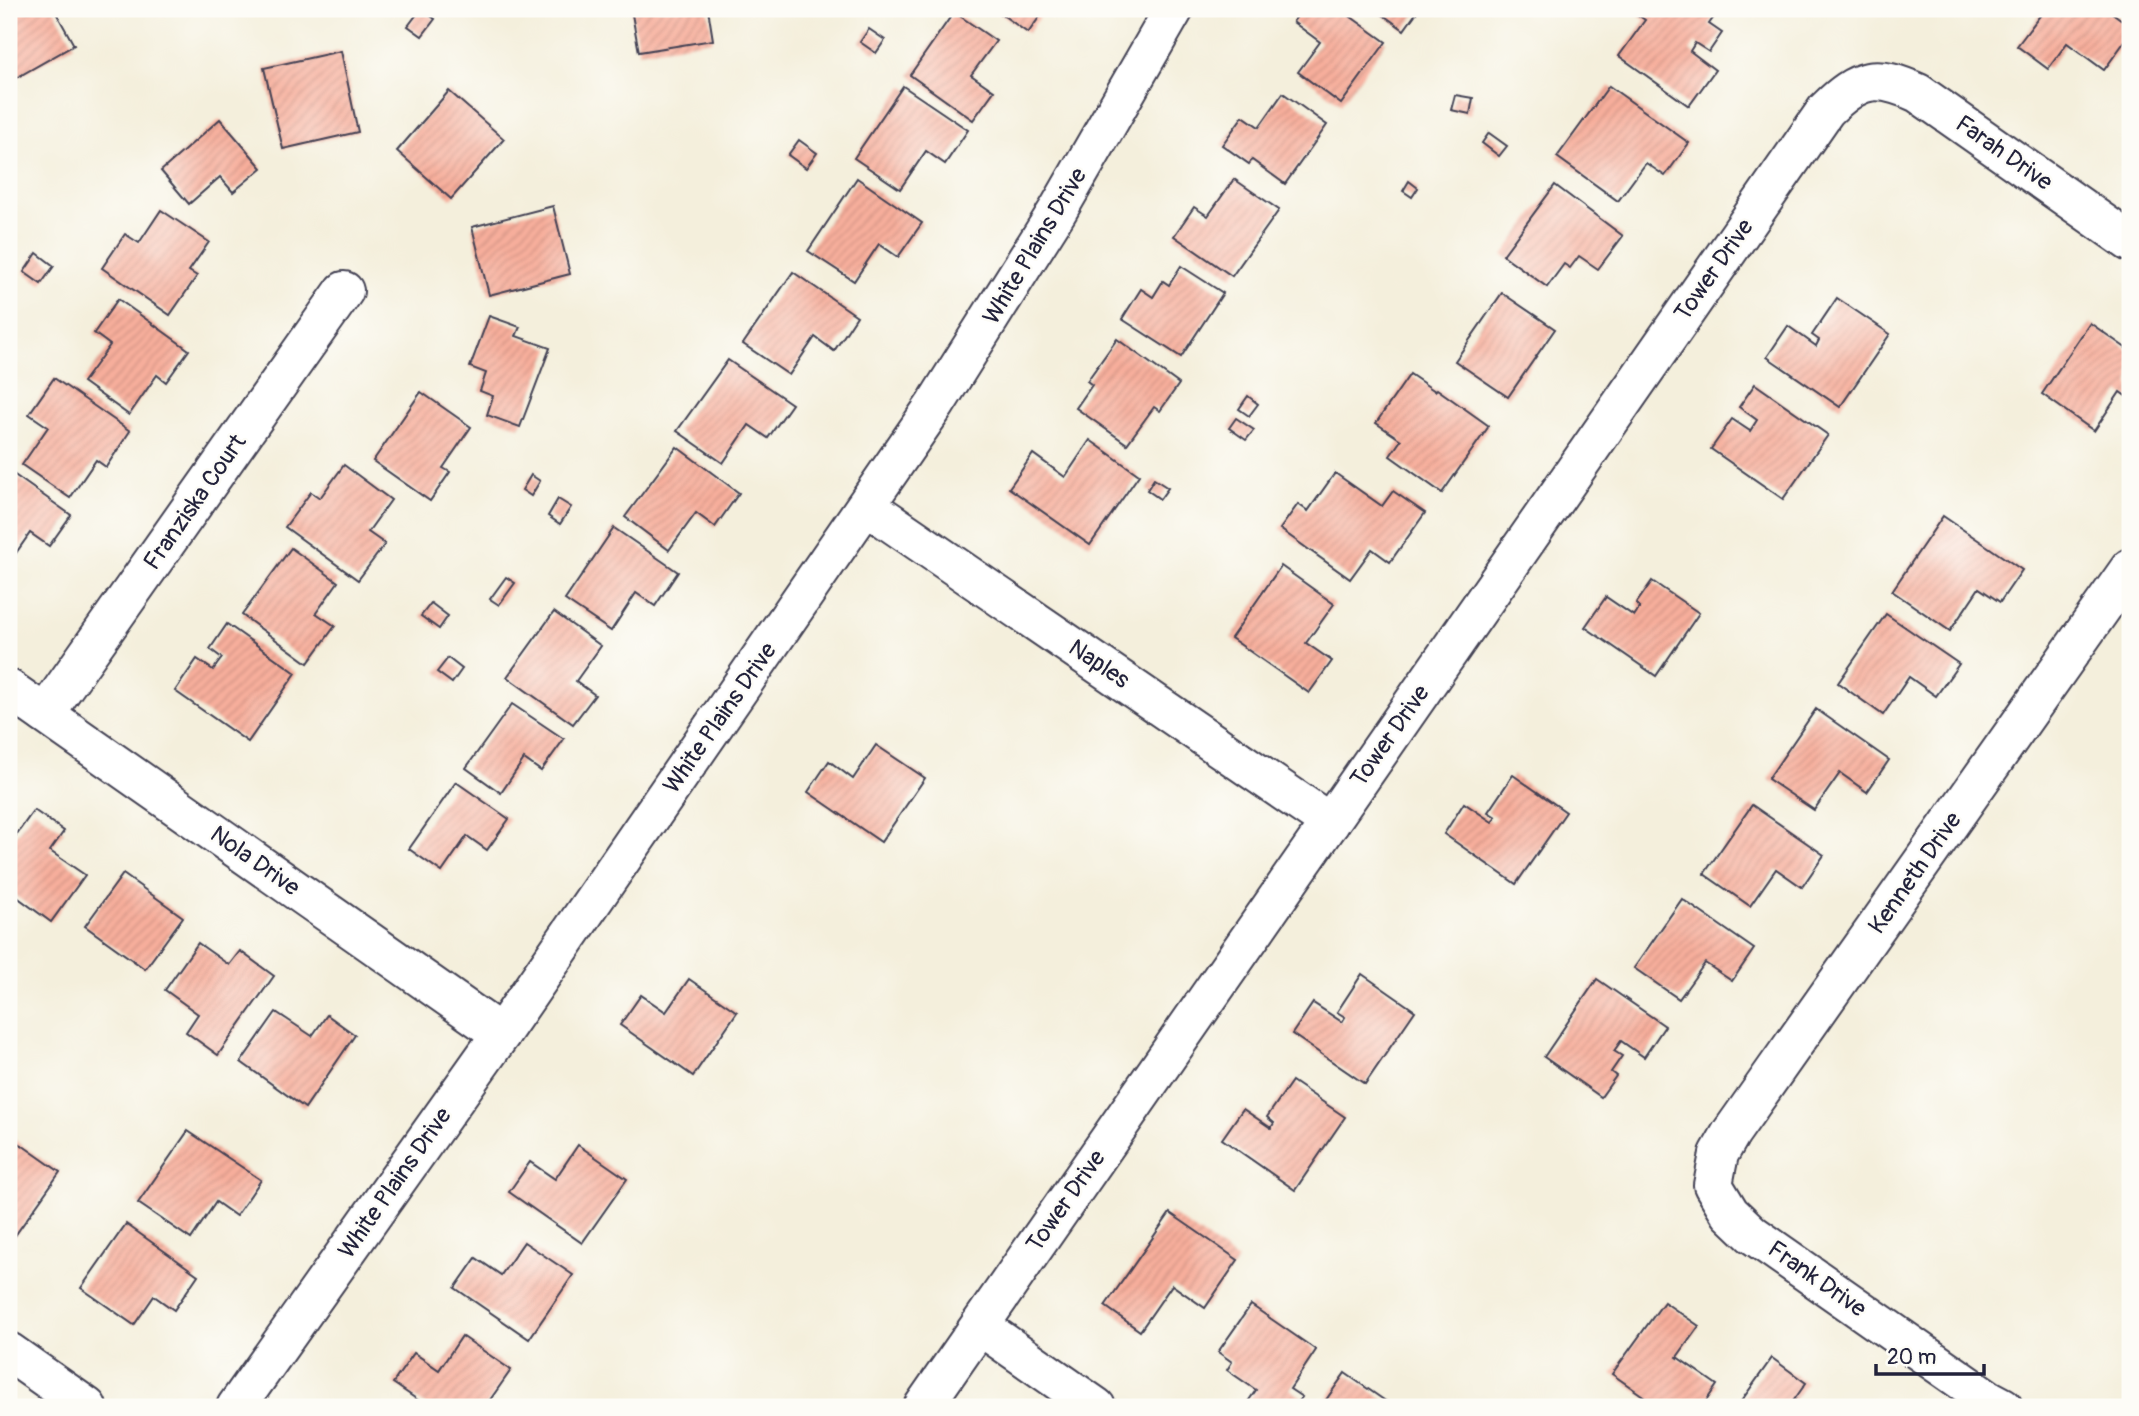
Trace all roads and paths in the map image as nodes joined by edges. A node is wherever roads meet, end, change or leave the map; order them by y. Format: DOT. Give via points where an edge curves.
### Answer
graph roads {
  1 [pos="1174,9"];
  2 [pos="1871,80"];
  3 [pos="2130,242"];
  4 [pos="344,291"];
  5 [pos="867,506"];
  6 [pos="2130,568"];
  7 [pos="9,689"];
  8 [pos="45,714"];
  9 [pos="1330,822"];
  10 [pos="500,1034"];
  11 [pos="1713,1185"];
  12 [pos="980,1326"];
  13 [pos="9,1352"];
  14 [pos="87,1407"];
  15 [pos="236,1407"];
  16 [pos="923,1407"];
  17 [pos="1096,1407"];
  18 [pos="2003,1407"];
  1 -- 5 [label="street, White Plains Drive" via="1000,306"];
  2 -- 3 [label="street, Farah Drive" via="1895,83 1918,93"];
  2 -- 9 [label="street, Tower Drive" via="1845,90 1826,110"];
  4 -- 8 [label="street, Franziska Court"];
  5 -- 9 [label="street, Naples"];
  5 -- 10 [label="street, White Plains Drive"];
  6 -- 11 [label="street, Kenneth Drive" via="1731,1133 1719,1154"];
  7 -- 8 [label="street, Nola Drive"];
  8 -- 10 [label="street, Nola Drive"];
  9 -- 12 [label="street, Tower Drive"];
  10 -- 15 [label="street, White Plains Drive"];
  11 -- 18 [label="street, Frank Drive" via="1730,1213 1752,1234"];
  12 -- 16 [label="street, Tower Drive"];
  12 -- 17 [label="street"];
  13 -- 14 [label="street"];
}
